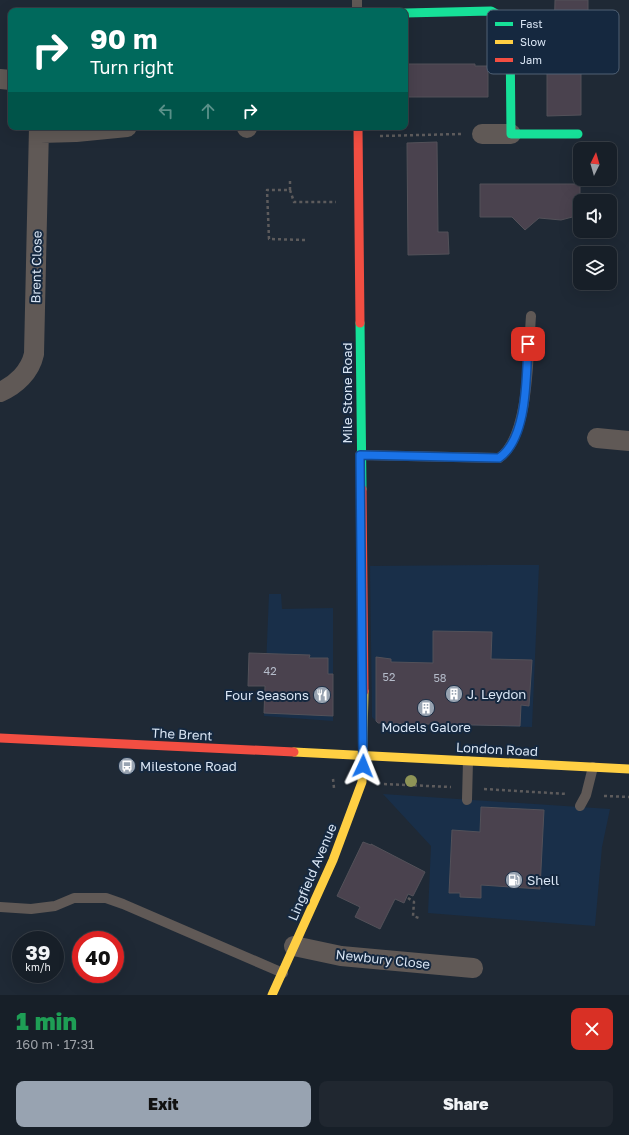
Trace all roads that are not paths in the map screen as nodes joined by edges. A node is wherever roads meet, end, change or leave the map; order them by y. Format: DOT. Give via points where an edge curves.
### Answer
graph roads {
  1 [pos="487,11"];
  2 [pos="408,12"];
  3 [pos="510,74"];
  4 [pos="39,130"];
  5 [pos="101,130"];
  6 [pos="358,132"];
  7 [pos="482,134"];
  8 [pos="511,134"];
  9 [pos="578,134"];
  10 [pos="531,316"];
  11 [pos="0,392"];
  12 [pos="596,438"];
  13 [pos="629,441"];
  14 [pos="360,455"];
  15 [pos="0,738"];
  16 [pos="363,755"];
  17 [pos="468,761"];
  18 [pos="593,767"];
  19 [pos="629,769"];
  20 [pos="467,800"];
  21 [pos="580,806"];
  22 [pos="0,907"];
  23 [pos="294,946"];
  24 [pos="472,968"];
  25 [pos="283,973"];
  26 [pos="272,995"];
  1 -- 2 [label="street"];
  3 -- 8 [label="street"];
  4 -- 5 [label="street"];
  4 -- 11 [label="street, Brent Close" via="34,354 30,366 23,375"];
  6 -- 14 [label="street, Mile Stone Road"];
  7 -- 8 [label="street"];
  8 -- 9 [label="street"];
  10 -- 14 [label="lane" via="524,399 517,433 507,452 499,458"];
  12 -- 13 [label="street"];
  14 -- 16 [label="street, Mile Stone Road"];
  15 -- 16 [label="street, The Brent"];
  16 -- 17 [label="street, London Road"];
  16 -- 23 [label="street, Lingfield Avenue" via="362,782 333,860"];
  17 -- 18 [label="street, London Road"];
  17 -- 20 [label="lane"];
  18 -- 19 [label="street, London Road"];
  18 -- 21 [label="lane" via="586,795"];
  22 -- 25 [label="lane" via="31,909 55,906 74,898 106,898"];
  23 -- 24 [label="street, Newbury Close" via="341,956"];
  23 -- 25 [label="street, Lingfield Avenue"];
  25 -- 26 [label="street, Lingfield Avenue"];
}
